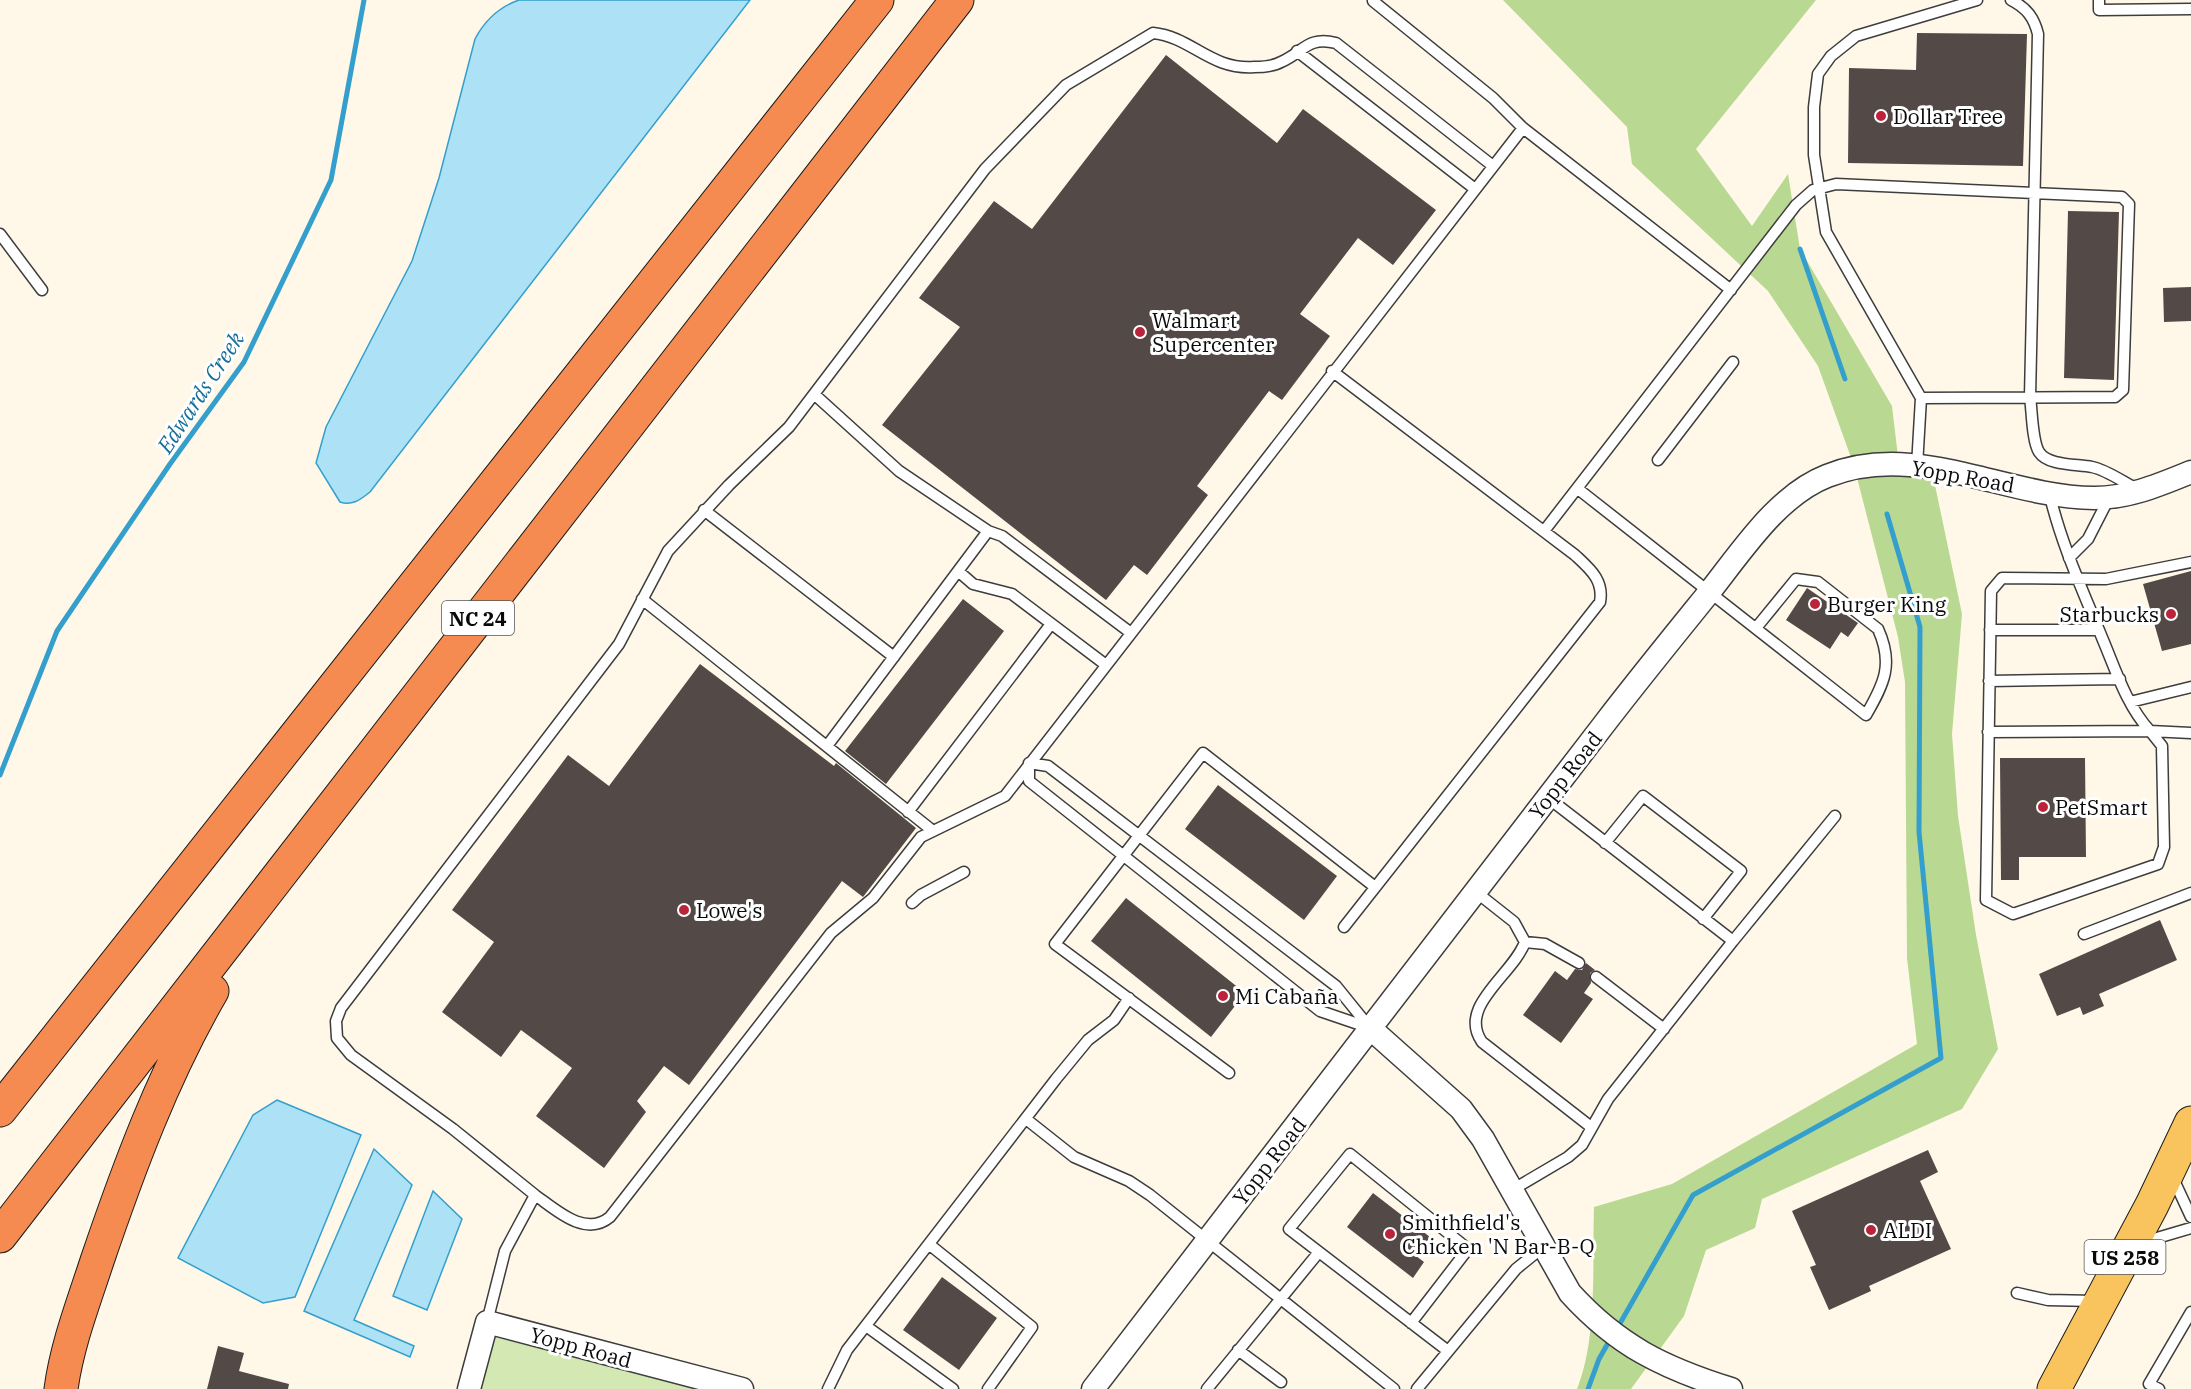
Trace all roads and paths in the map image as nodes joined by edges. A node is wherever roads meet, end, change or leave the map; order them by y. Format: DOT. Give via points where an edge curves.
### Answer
graph roads {
  1 [pos="877,0"];
  2 [pos="957,0"];
  3 [pos="1977,0"];
  4 [pos="2011,0"];
  5 [pos="2099,0"];
  6 [pos="1373,1"];
  7 [pos="2191,9"];
  8 [pos="1297,51"];
  9 [pos="1523,128"];
  10 [pos="1493,165"];
  11 [pos="1475,189"];
  12 [pos="1818,189"];
  13 [pos="2033,192"];
  14 [pos="0,234"];
  15 [pos="42,290"];
  16 [pos="1731,290"];
  17 [pos="1733,362"];
  18 [pos="1332,370"];
  19 [pos="814,394"];
  20 [pos="2030,397"];
  21 [pos="1921,398"];
  22 [pos="1658,460"];
  23 [pos="1917,466"];
  24 [pos="2191,472"];
  25 [pos="1578,489"];
  26 [pos="2049,492"];
  27 [pos="2143,492"];
  28 [pos="2110,496"];
  29 [pos="705,510"];
  30 [pos="988,531"];
  31 [pos="1544,531"];
  32 [pos="2069,558"];
  33 [pos="2191,562"];
  34 [pos="958,572"];
  35 [pos="2078,578"];
  36 [pos="1709,592"];
  37 [pos="642,598"];
  38 [pos="1051,624"];
  39 [pos="1756,628"];
  40 [pos="1990,630"];
  41 [pos="2099,630"];
  42 [pos="1131,633"];
  43 [pos="894,657"];
  44 [pos="1106,665"];
  45 [pos="2120,679"];
  46 [pos="1989,681"];
  47 [pos="2191,687"];
  48 [pos="2130,702"];
  49 [pos="2150,731"];
  50 [pos="1988,732"];
  51 [pos="2191,733"];
  52 [pos="827,746"];
  53 [pos="1029,763"];
  54 [pos="1547,797"];
  55 [pos="908,812"];
  56 [pos="1835,816"];
  57 [pos="933,831"];
  58 [pos="1140,836"];
  59 [pos="1605,843"];
  60 [pos="1124,855"];
  61 [pos="281,872"];
  62 [pos="964,872"];
  63 [pos="1375,886"];
  64 [pos="1476,892"];
  65 [pos="2191,892"];
  66 [pos="912,903"];
  67 [pos="1704,919"];
  68 [pos="1344,927"];
  69 [pos="2084,934"];
  70 [pos="1733,941"];
  71 [pos="1525,942"];
  72 [pos="1579,963"];
  73 [pos="1596,977"];
  74 [pos="1129,998"];
  75 [pos="1371,1028"];
  76 [pos="1664,1029"];
  77 [pos="47,1048"];
  78 [pos="1228,1072"];
  79 [pos="0,1100"];
  80 [pos="0,1110"];
  81 [pos="1026,1119"];
  82 [pos="2191,1123"];
  83 [pos="1591,1127"];
  84 [pos="2169,1170"];
  85 [pos="1512,1190"];
  86 [pos="535,1195"];
  87 [pos="2191,1217"];
  88 [pos="2191,1228"];
  89 [pos="0,1236"];
  90 [pos="1207,1241"];
  91 [pos="930,1245"];
  92 [pos="2131,1246"];
  93 [pos="1543,1247"];
  94 [pos="1319,1252"];
  95 [pos="2017,1293"];
  96 [pos="1279,1298"];
  97 [pos="2101,1301"];
  98 [pos="2191,1312"];
  99 [pos="487,1322"];
  100 [pos="1411,1323"];
  101 [pos="866,1326"];
  102 [pos="1238,1350"];
  103 [pos="1448,1352"];
  104 [pos="1281,1382"];
  105 [pos="61,1389"];
  106 [pos="469,1389"];
  107 [pos="742,1389"];
  108 [pos="828,1389"];
  109 [pos="953,1389"];
  110 [pos="988,1389"];
  111 [pos="1094,1389"];
  112 [pos="1207,1389"];
  113 [pos="1394,1389"];
  114 [pos="1417,1389"];
  115 [pos="1731,1389"];
  116 [pos="2054,1389"];
  117 [pos="2158,1389"];
  1 -- 77 [label="highway"];
  2 -- 61 [label="highway, NC 24"];
  3 -- 12 [label="lane" via="1857,36 1831,56 1818,74 1814,107"];
  4 -- 13 [label="lane" via="2034,19 2038,34"];
  5 -- 7 [label="lane" via="2099,10"];
  6 -- 9 [label="lane" via="1493,98"];
  8 -- 10 [label="lane" via="1321,39 1336,43"];
  8 -- 11 [label="lane"];
  8 -- 19 [label="lane" via="1281,63 1253,68 1220,64 1179,39 1153,33 1066,85 985,169"];
  9 -- 10 [label="lane"];
  9 -- 16 [label="lane"];
  10 -- 11 [label="lane"];
  11 -- 18 [label="lane"];
  12 -- 13 [label="lane" via="1836,184"];
  12 -- 16 [label="lane" via="1806,194 1796,205"];
  12 -- 21 [label="lane" via="1826,232 1833,247"];
  13 -- 20 [label="lane"];
  13 -- 20 [label="lane" via="2122,197 2129,204 2123,390 2115,397"];
  14 -- 15 [label="lane"];
  16 -- 25 [label="lane"];
  17 -- 22 [label="lane"];
  18 -- 31 [label="lane"];
  18 -- 42 [label="lane"];
  19 -- 29 [label="lane" via="789,428"];
  19 -- 30 [label="lane" via="899,471"];
  20 -- 21 [label="lane"];
  20 -- 27 [label="lane" via="2039,452 2060,462 2094,467"];
  21 -- 23 [label="lane"];
  23 -- 26 [label="street, Yopp Road"];
  23 -- 36 [label="street, Yopp Road" via="1854,466 1822,477 1787,501"];
  24 -- 27 [label="street, Yopp Road"];
  25 -- 31 [label="lane"];
  25 -- 36 [label="lane"];
  26 -- 28 [label="street, Yopp Road" via="2094,498"];
  26 -- 32 [label="lane"];
  27 -- 28 [label="street, Yopp Road"];
  28 -- 32 [label="lane" via="2088,539"];
  29 -- 37 [label="lane" via="668,551"];
  29 -- 43 [label="lane"];
  30 -- 34 [label="lane"];
  30 -- 42 [label="lane" via="1002,536"];
  31 -- 63 [label="lane" via="1593,572 1600,583 1600,602"];
  32 -- 35 [label="lane"];
  33 -- 35 [label="lane" via="2106,579"];
  34 -- 38 [label="lane" via="973,584 1012,594"];
  34 -- 43 [label="lane"];
  35 -- 40 [label="lane" via="2002,578 1991,591"];
  35 -- 41 [label="lane"];
  36 -- 39 [label="lane"];
  36 -- 54 [label="street, Yopp Road"];
  37 -- 52 [label="lane"];
  37 -- 86 [label="lane" via="619,644 367,972 340,1008 336,1021 338,1038 351,1055"];
  38 -- 44 [label="lane"];
  38 -- 55 [label="lane"];
  39 -- 39 [label="lane" via="1866,715 1884,682 1886,666 1878,629 1818,582 1796,579"];
  40 -- 41 [label="lane"];
  40 -- 46 [label="lane"];
  41 -- 45 [label="lane"];
  42 -- 44 [label="lane"];
  43 -- 52 [label="lane"];
  44 -- 53 [label="lane"];
  45 -- 46 [label="lane"];
  45 -- 48 [label="lane"];
  46 -- 50 [label="lane"];
  47 -- 48 [label="lane"];
  48 -- 49 [label="lane"];
  49 -- 50 [label="lane"];
  49 -- 50 [label="lane" via="2162,746 2164,847 2158,864 2013,914 1986,900"];
  49 -- 51 [label="lane"];
  52 -- 55 [label="lane"];
  53 -- 57 [label="lane" via="1005,796"];
  53 -- 58 [label="lane" via="1048,766"];
  53 -- 60 [label="lane" via="1029,780"];
  54 -- 59 [label="lane"];
  54 -- 64 [label="street, Yopp Road"];
  55 -- 57 [label="lane"];
  56 -- 70 [label="lane"];
  57 -- 86 [label="lane" via="909,850 861,911 831,933 616,1211 606,1220 580,1224"];
  58 -- 60 [label="lane"];
  58 -- 63 [label="lane" via="1203,753"];
  58 -- 75 [label="lane" via="1336,986"];
  59 -- 67 [label="lane"];
  59 -- 67 [label="lane" via="1643,796 1741,871"];
  60 -- 74 [label="lane" via="1055,944"];
  60 -- 75 [label="lane" via="1320,1011"];
  61 -- 89 [label="highway, NC 24"];
  61 -- 105 [label="highway" via="187,1033 117,1204 65,1356"];
  62 -- 66 [label="lane"];
  63 -- 68 [label="lane"];
  64 -- 71 [label="lane" via="1514,922"];
  64 -- 75 [label="street, Yopp Road"];
  65 -- 69 [label="lane"];
  67 -- 70 [label="lane"];
  70 -- 76 [label="lane"];
  71 -- 72 [label="lane" via="1545,944"];
  71 -- 83 [label="lane" via="1520,956 1475,1013 1475,1032 1482,1042"];
  73 -- 76 [label="lane"];
  74 -- 78 [label="lane"];
  74 -- 81 [label="lane" via="1114,1020 1088,1040"];
  75 -- 85 [label="street" via="1461,1109"];
  75 -- 90 [label="street, Yopp Road"];
  76 -- 83 [label="lane" via="1608,1099"];
  77 -- 79 [label="highway"];
  77 -- 80 [label="highway"];
  81 -- 90 [label="lane" via="1074,1157 1130,1181"];
  81 -- 91 [label="lane"];
  82 -- 84 [label="main road, US 258"];
  83 -- 85 [label="lane" via="1582,1145 1568,1157"];
  84 -- 87 [label="lane"];
  84 -- 92 [label="main road, US 258"];
  85 -- 93 [label="street"];
  86 -- 99 [label="lane" via="505,1251"];
  88 -- 92 [label="lane"];
  90 -- 96 [label="lane"];
  90 -- 111 [label="street, Yopp Road"];
  91 -- 101 [label="lane"];
  91 -- 110 [label="lane" via="1032,1327"];
  92 -- 97 [label="main road, US 258"];
  93 -- 103 [label="lane" via="1516,1269"];
  93 -- 115 [label="street" via="1570,1293 1625,1343 1682,1374"];
  94 -- 96 [label="lane"];
  94 -- 100 [label="lane"];
  94 -- 100 [label="lane" via="1289,1229 1350,1154 1468,1249"];
  95 -- 97 [label="lane" via="2048,1300"];
  96 -- 102 [label="lane"];
  96 -- 113 [label="lane"];
  97 -- 116 [label="main road, US 258"];
  98 -- 117 [label="lane" via="2149,1384"];
  99 -- 106 [label="street"];
  99 -- 107 [label="street, Yopp Road"];
  100 -- 103 [label="lane"];
  101 -- 108 [label="lane" via="847,1350"];
  101 -- 109 [label="lane"];
  102 -- 104 [label="lane"];
  102 -- 112 [label="lane"];
  103 -- 114 [label="lane"];
}
